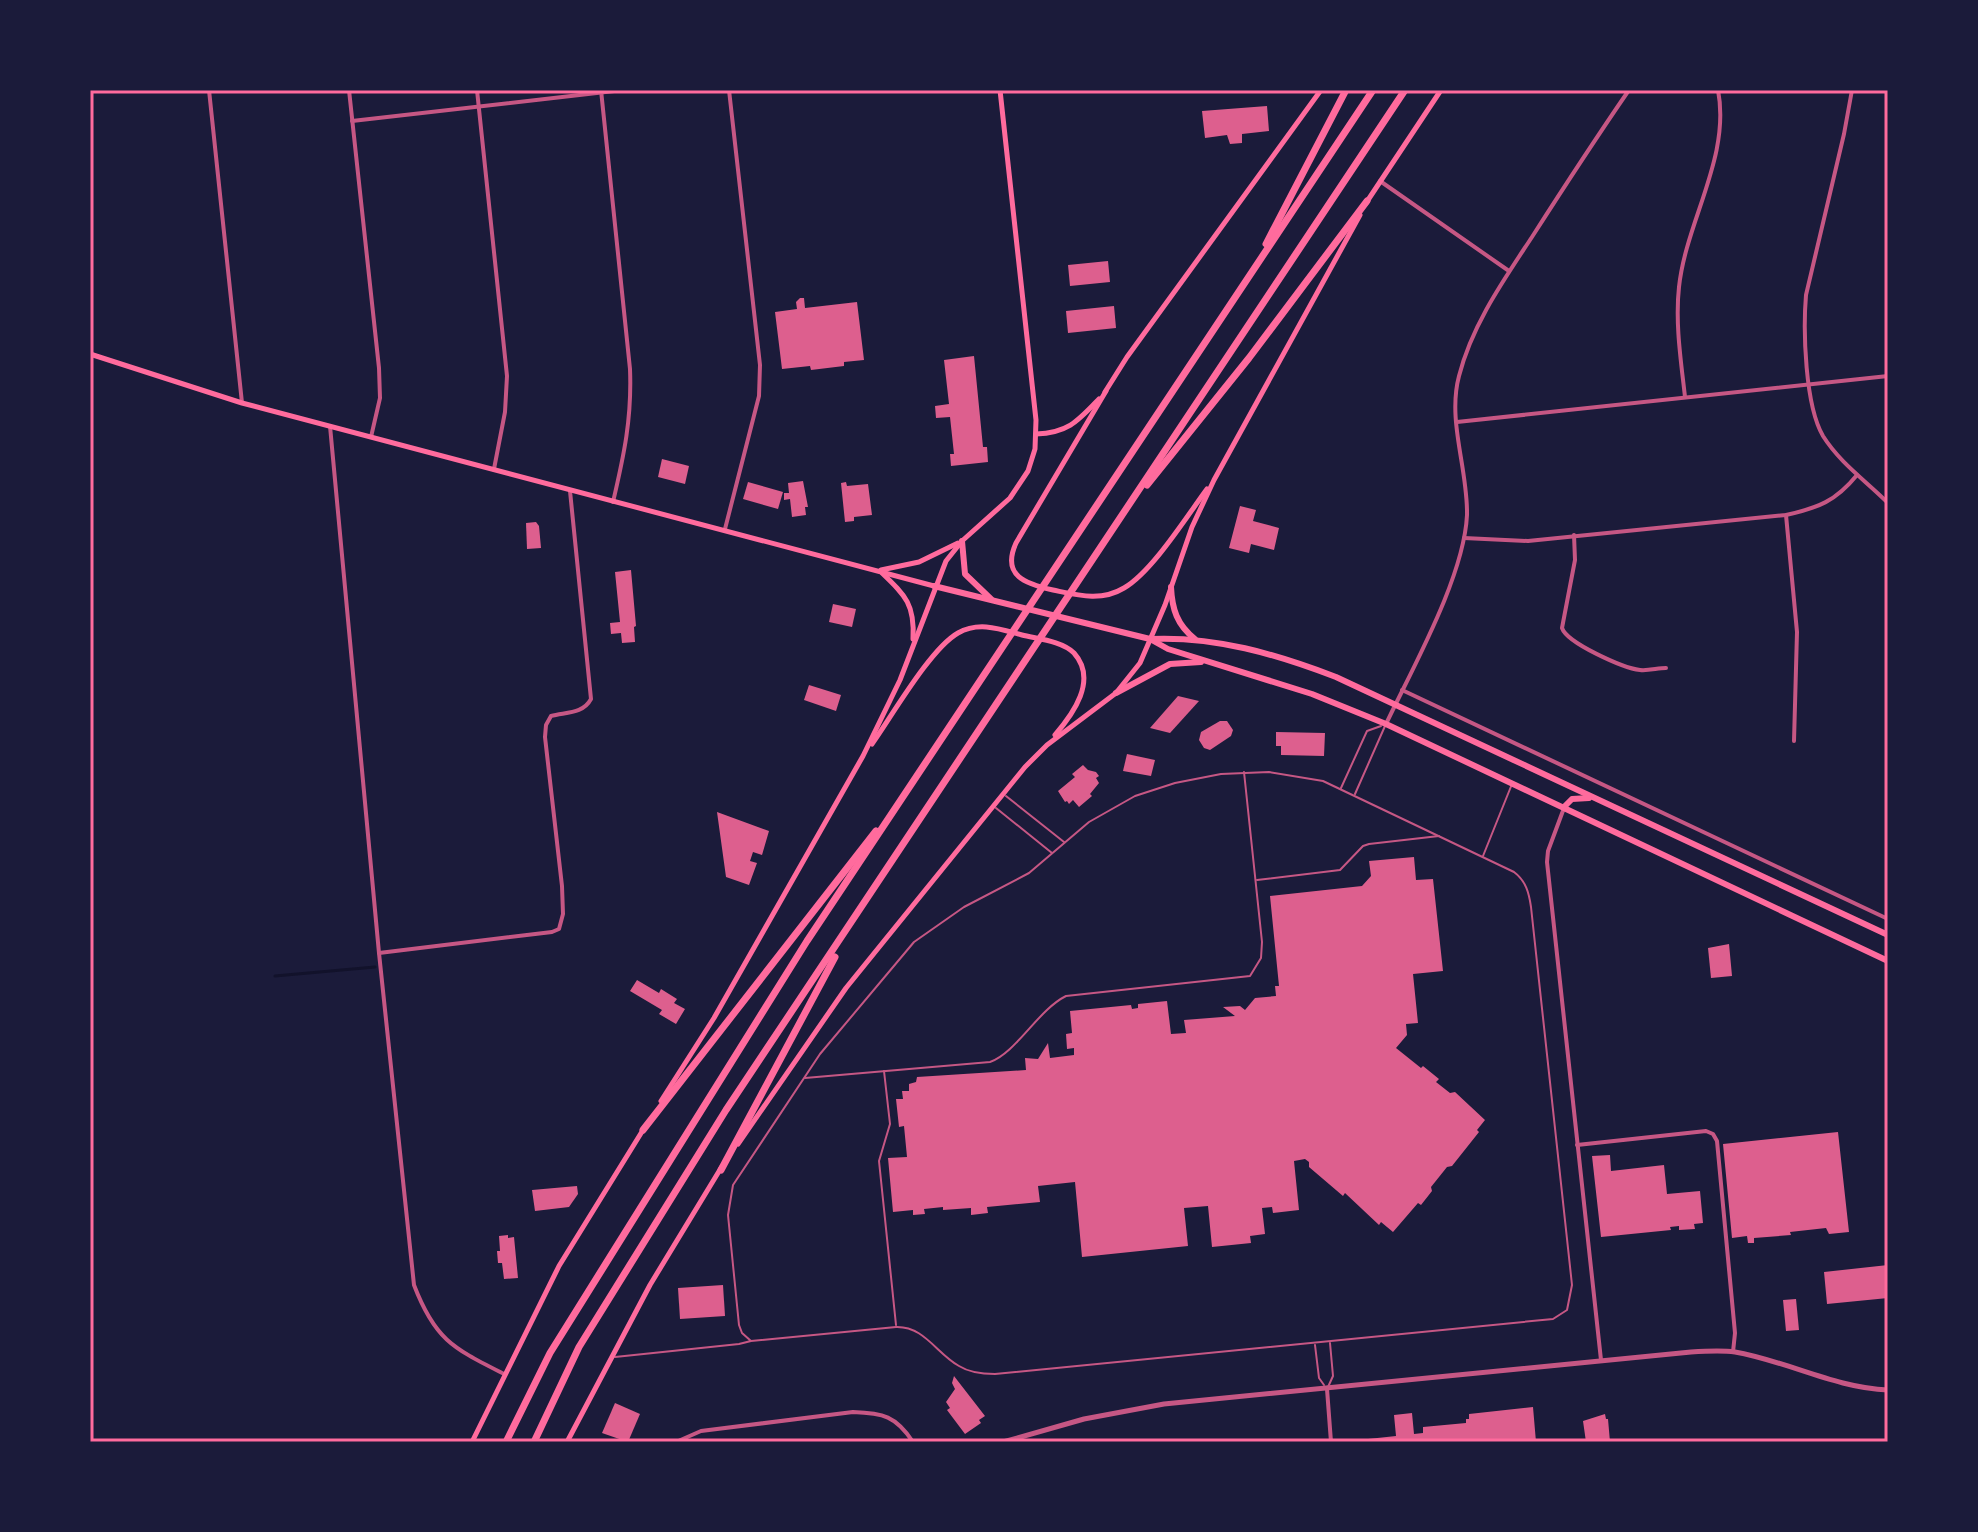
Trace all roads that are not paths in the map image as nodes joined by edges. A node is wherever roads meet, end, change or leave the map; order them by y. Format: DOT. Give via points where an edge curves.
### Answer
graph roads {
  1 [pos="209,90"];
  2 [pos="349,90"];
  3 [pos="477,90"];
  4 [pos="623,90"];
  5 [pos="729,90"];
  6 [pos="1000,90"];
  7 [pos="1321,90"];
  8 [pos="1346,90"];
  9 [pos="1373,90"];
  10 [pos="1405,90"];
  11 [pos="1441,90"];
  12 [pos="1629,90"];
  13 [pos="1718,90"];
  14 [pos="1852,90"];
  15 [pos="602,91"];
  16 [pos="479,107"];
  17 [pos="352,121"];
  18 [pos="1380,181"];
  19 [pos="1367,201"];
  20 [pos="1509,271"];
  21 [pos="1249,277"];
  22 [pos="90,354"];
  23 [pos="1888,376"];
  24 [pos="1809,383"];
  25 [pos="1106,391"];
  26 [pos="1685,398"];
  27 [pos="242,403"];
  28 [pos="1457,422"];
  29 [pos="330,426"];
  30 [pos="1036,434"];
  31 [pos="371,437"];
  32 [pos="494,470"];
  33 [pos="1857,475"];
  34 [pos="1214,480"];
  35 [pos="570,491"];
  36 [pos="613,502"];
  37 [pos="1888,503"];
  38 [pos="1786,515"];
  39 [pos="1116,524"];
  40 [pos="725,529"];
  41 [pos="1574,535"];
  42 [pos="1464,538"];
  43 [pos="962,541"];
  44 [pos="879,571"];
  45 [pos="934,586"];
  46 [pos="1171,587"];
  47 [pos="993,601"];
  48 [pos="1150,639"];
  49 [pos="1195,639"];
  50 [pos="913,644"];
  51 [pos="1204,662"];
  52 [pos="1666,668"];
  53 [pos="1402,690"];
  54 [pos="1116,693"];
  55 [pos="1395,704"];
  56 [pos="1386,724"];
  57 [pos="1794,741"];
  58 [pos="1047,745"];
  59 [pos="863,756"];
  60 [pos="1244,772"];
  61 [pos="914,782"];
  62 [pos="1513,783"];
  63 [pos="1341,788"];
  64 [pos="1004,795"];
  65 [pos="1354,795"];
  66 [pos="1597,799"];
  67 [pos="995,807"];
  68 [pos="1564,807"];
  69 [pos="1440,836"];
  70 [pos="1065,843"];
  71 [pos="1052,853"];
  72 [pos="1482,857"];
  73 [pos="1256,880"];
  74 [pos="1888,919"];
  75 [pos="854,921"];
  76 [pos="1888,935"];
  77 [pos="379,953"];
  78 [pos="1888,961"];
  79 [pos="884,1071"];
  80 [pos="804,1078"];
  81 [pos="643,1130"];
  82 [pos="1577,1145"];
  83 [pos="721,1170"];
  84 [pos="896,1327"];
  85 [pos="751,1341"];
  86 [pos="1330,1342"];
  87 [pos="1315,1344"];
  88 [pos="1733,1352"];
  89 [pos="610,1358"];
  90 [pos="1601,1360"];
  91 [pos="504,1374"];
  92 [pos="1327,1388"];
  93 [pos="1888,1390"];
  94 [pos="472,1442"];
  95 [pos="506,1442"];
  96 [pos="534,1442"];
  97 [pos="567,1442"];
  98 [pos="676,1442"];
  99 [pos="913,1442"];
  100 [pos="1003,1442"];
  101 [pos="1331,1442"];
  1 -- 27 [label="street"];
  2 -- 17 [label="street"];
  3 -- 16 [label="street"];
  4 -- 15 [label="street"];
  5 -- 40 [label="street" via="760,365 759,396"];
  6 -- 30 [label="main road"];
  7 -- 25 [label="main road"];
  8 -- 21 [label="highway"];
  9 -- 21 [label="highway"];
  10 -- 39 [label="highway"];
  11 -- 18 [label="main road"];
  12 -- 20 [label="street"];
  13 -- 26 [label="street" via="1720,134 1679,286"];
  14 -- 24 [label="street" via="1806,295"];
  15 -- 16 [label="street"];
  15 -- 36 [label="street" via="632,406"];
  16 -- 17 [label="street"];
  16 -- 32 [label="street" via="507,376"];
  17 -- 31 [label="street" via="379,368 380,398"];
  18 -- 19 [label="main road"];
  18 -- 20 [label="street"];
  19 -- 34 [label="main road"];
  19 -- 39 [label="highway"];
  20 -- 28 [label="street" via="1468,347 1455,397"];
  21 -- 61 [label="highway"];
  22 -- 27 [label="main road"];
  23 -- 24 [label="street"];
  24 -- 26 [label="street"];
  24 -- 33 [label="street" via="1822,434"];
  25 -- 30 [label="main road" via="1069,427"];
  25 -- 34 [label="main road" via="1016,543 1011,559 1019,578 1086,597 1122,590 1139,577"];
  26 -- 28 [label="street"];
  27 -- 29 [label="main road"];
  28 -- 42 [label="street" via="1467,515"];
  29 -- 31 [label="main road"];
  29 -- 77 [label="street"];
  30 -- 43 [label="main road" via="1032,460 1017,489"];
  31 -- 32 [label="main road"];
  32 -- 35 [label="main road"];
  33 -- 37 [label="street"];
  33 -- 38 [label="street" via="1843,493 1823,505"];
  34 -- 46 [label="main road"];
  35 -- 36 [label="main road"];
  35 -- 77 [label="street" via="591,699 587,707 551,716 546,725 562,886 559,929"];
  36 -- 40 [label="main road"];
  38 -- 41 [label="street"];
  38 -- 57 [label="street" via="1797,632"];
  39 -- 75 [label="highway"];
  40 -- 44 [label="main road"];
  41 -- 42 [label="street" via="1505,541"];
  41 -- 52 [label="street" via="1564,635 1639,670"];
  42 -- 53 [label="street" via="1445,597"];
  43 -- 44 [label="main road" via="919,562"];
  43 -- 45 [label="main road"];
  43 -- 47 [label="main road" via="965,574"];
  44 -- 45 [label="main road"];
  44 -- 50 [label="main road" via="905,596 914,620"];
  45 -- 47 [label="main road"];
  45 -- 50 [label="main road"];
  46 -- 48 [label="main road"];
  46 -- 49 [label="main road" via="1176,618"];
  47 -- 48 [label="main road"];
  48 -- 49 [label="main road"];
  48 -- 51 [label="main road"];
  48 -- 54 [label="main road" via="1131,678"];
  49 -- 55 [label="main road" via="1303,665"];
  50 -- 59 [label="main road"];
  51 -- 54 [label="main road" via="1170,664"];
  51 -- 56 [label="main road" via="1312,694"];
  53 -- 55 [label="street"];
  53 -- 74 [label="street"];
  54 -- 58 [label="main road"];
  55 -- 56 [label="street"];
  55 -- 66 [label="main road"];
  56 -- 62 [label="main road"];
  56 -- 63 [label="lane" via="1367,731"];
  56 -- 65 [label="lane"];
  58 -- 59 [label="main road" via="1069,719 1082,692 1074,653 1060,644 983,626 946,642"];
  58 -- 64 [label="main road"];
  59 -- 81 [label="main road" via="714,1018"];
  60 -- 63 [label="lane" via="1269,772"];
  60 -- 70 [label="lane" via="1183,781 1135,796 1089,822"];
  60 -- 73 [label="lane"];
  61 -- 81 [label="highway"];
  61 -- 95 [label="highway" via="807,941 550,1353"];
  62 -- 68 [label="main road"];
  62 -- 72 [label="lane"];
  63 -- 65 [label="lane"];
  64 -- 67 [label="main road"];
  64 -- 70 [label="lane"];
  65 -- 69 [label="lane"];
  66 -- 68 [label="main road" via="1577,798"];
  66 -- 76 [label="main road"];
  67 -- 71 [label="lane"];
  67 -- 83 [label="main road" via="846,988"];
  68 -- 78 [label="main road"];
  68 -- 82 [label="street" via="1547,862"];
  69 -- 72 [label="lane"];
  69 -- 73 [label="lane" via="1363,846 1340,870"];
  70 -- 71 [label="lane"];
  71 -- 80 [label="lane" via="1029,873 964,907 914,942"];
  72 -- 86 [label="lane" via="1514,872 1529,892 1571,1299 1567,1310 1553,1319"];
  73 -- 79 [label="lane" via="1261,958 1250,976 1066,996 996,1060"];
  75 -- 83 [label="highway"];
  75 -- 96 [label="highway" via="726,1110 579,1347"];
  77 -- 91 [label="street" via="414,1285 437,1332"];
  79 -- 80 [label="lane"];
  79 -- 84 [label="lane" via="890,1124 879,1161"];
  80 -- 85 [label="lane" via="728,1199 739,1325"];
  81 -- 91 [label="main road" via="559,1266"];
  82 -- 88 [label="street" via="1713,1134"];
  82 -- 90 [label="street"];
  83 -- 89 [label="main road"];
  84 -- 85 [label="lane"];
  84 -- 87 [label="lane" via="909,1326 959,1367 978,1374"];
  85 -- 89 [label="lane"];
  86 -- 87 [label="lane"];
  86 -- 92 [label="lane" via="1333,1376"];
  87 -- 92 [label="lane" via="1319,1378"];
  88 -- 90 [label="street"];
  88 -- 93 [label="street" via="1837,1383"];
  89 -- 97 [label="main road"];
  90 -- 92 [label="street"];
  91 -- 94 [label="main road"];
  92 -- 100 [label="street" via="1147,1407"];
  92 -- 101 [label="street"];
  98 -- 99 [label="street" via="719,1427 853,1412 895,1419"];
}
